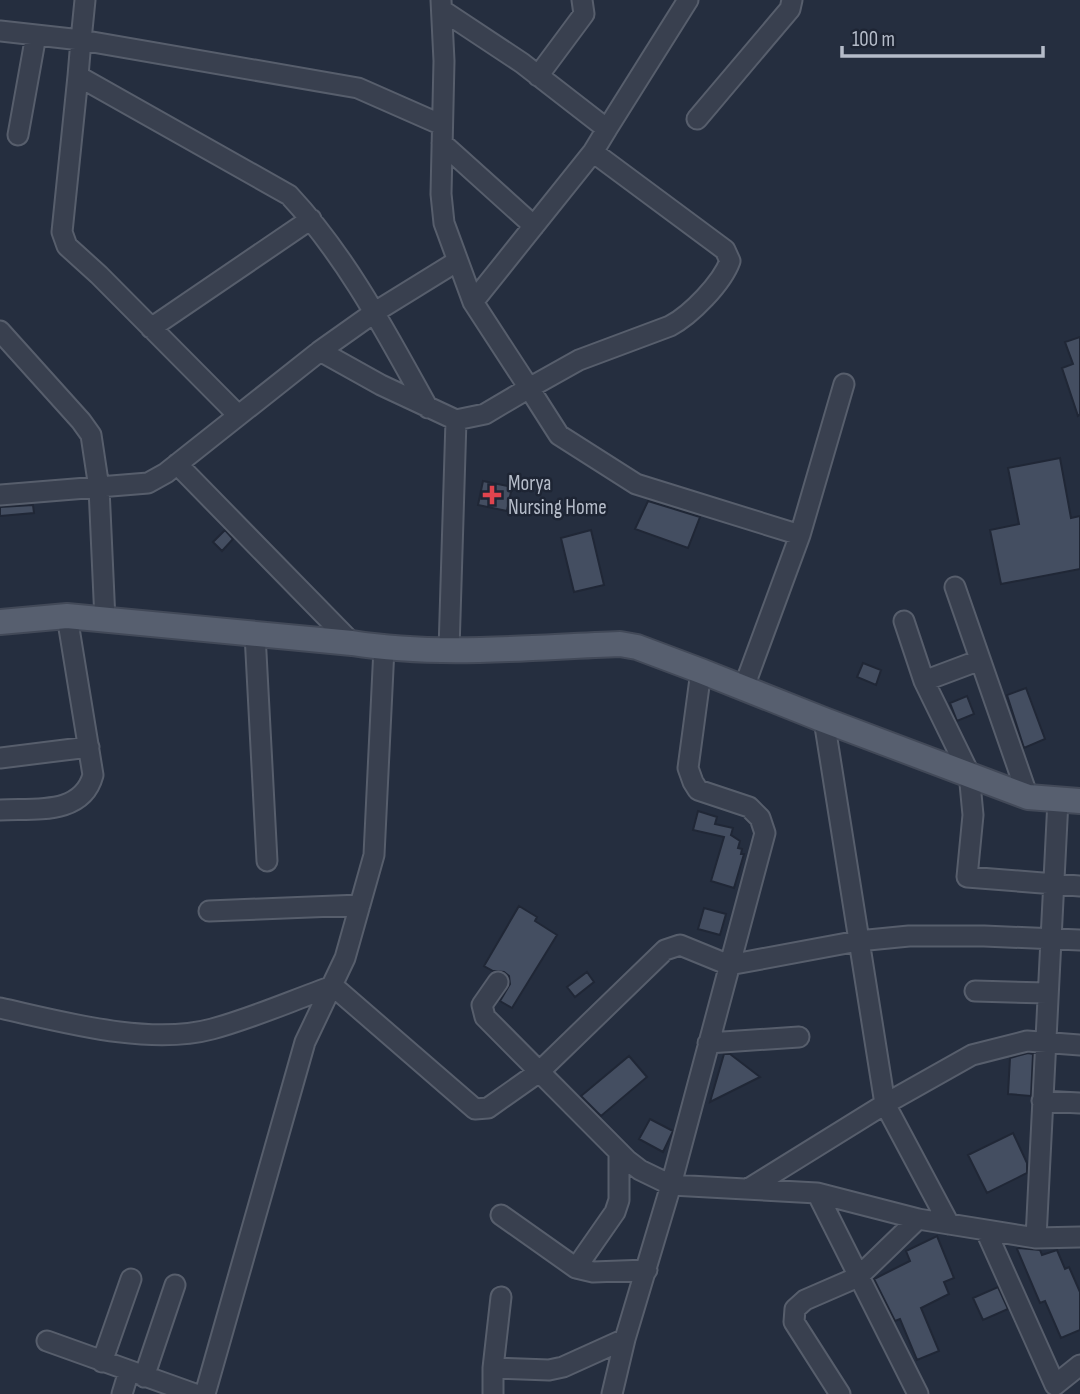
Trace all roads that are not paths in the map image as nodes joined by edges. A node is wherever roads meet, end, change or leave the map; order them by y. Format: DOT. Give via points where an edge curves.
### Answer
graph roads {
  1 [pos="85,0"];
  2 [pos="582,0"];
  3 [pos="688,0"];
  4 [pos="792,0"];
  5 [pos="442,5"];
  6 [pos="0,31"];
  7 [pos="36,35"];
  8 [pos="81,40"];
  9 [pos="78,76"];
  10 [pos="538,76"];
  11 [pos="697,119"];
  12 [pos="607,129"];
  13 [pos="442,134"];
  14 [pos="18,135"];
  15 [pos="593,152"];
  16 [pos="311,219"];
  17 [pos="534,226"];
  18 [pos="456,262"];
  19 [pos="473,302"];
  20 [pos="375,312"];
  21 [pos="151,328"];
  22 [pos="0,331"];
  23 [pos="320,351"];
  24 [pos="844,384"];
  25 [pos="528,388"];
  26 [pos="428,408"];
  27 [pos="237,415"];
  28 [pos="456,420"];
  29 [pos="177,464"];
  30 [pos="99,488"];
  31 [pos="0,495"];
  32 [pos="800,535"];
  33 [pos="955,587"];
  34 [pos="67,617"];
  35 [pos="105,620"];
  36 [pos="0,621"];
  37 [pos="904,621"];
  38 [pos="255,634"];
  39 [pos="352,643"];
  40 [pos="384,648"];
  41 [pos="449,650"];
  42 [pos="980,660"];
  43 [pos="701,671"];
  44 [pos="924,681"];
  45 [pos="744,687"];
  46 [pos="824,720"];
  47 [pos="89,747"];
  48 [pos="0,758"];
  49 [pos="969,773"];
  50 [pos="1028,797"];
  51 [pos="1069,801"];
  52 [pos="0,810"];
  53 [pos="267,861"];
  54 [pos="1052,884"];
  55 [pos="1080,886"];
  56 [pos="360,905"];
  57 [pos="209,911"];
  58 [pos="1050,939"];
  59 [pos="1080,940"];
  60 [pos="858,942"];
  61 [pos="729,965"];
  62 [pos="498,982"];
  63 [pos="333,986"];
  64 [pos="975,990"];
  65 [pos="1047,993"];
  66 [pos="0,1008"];
  67 [pos="799,1037"];
  68 [pos="1045,1042"];
  69 [pos="708,1043"];
  70 [pos="1080,1045"];
  71 [pos="539,1072"];
  72 [pos="1042,1101"];
  73 [pos="1080,1103"];
  74 [pos="885,1104"];
  75 [pos="619,1152"];
  76 [pos="671,1185"];
  77 [pos="748,1189"];
  78 [pos="817,1192"];
  79 [pos="501,1215"];
  80 [pos="919,1219"];
  81 [pos="949,1224"];
  82 [pos="986,1231"];
  83 [pos="1080,1237"];
  84 [pos="1035,1238"];
  85 [pos="576,1268"];
  86 [pos="647,1270"];
  87 [pos="858,1276"];
  88 [pos="131,1279"];
  89 [pos="175,1285"];
  90 [pos="501,1297"];
  91 [pos="625,1339"];
  92 [pos="47,1341"];
  93 [pos="102,1362"];
  94 [pos="1080,1365"];
  95 [pos="493,1368"];
  96 [pos="137,1374"];
  97 [pos="1051,1391"];
  98 [pos="122,1394"];
  99 [pos="195,1394"];
  100 [pos="205,1394"];
  101 [pos="493,1394"];
  102 [pos="612,1394"];
  103 [pos="840,1394"];
  104 [pos="918,1394"];
  1 -- 8 [label="street"];
  2 -- 10 [label="street" via="584,13"];
  3 -- 12 [label="street"];
  4 -- 11 [label="street" via="790,9"];
  5 -- 10 [label="street"];
  5 -- 13 [label="street"];
  6 -- 7 [label="street"];
  7 -- 8 [label="street"];
  7 -- 14 [label="street"];
  8 -- 9 [label="street"];
  8 -- 13 [label="street" via="358,88"];
  9 -- 16 [label="street" via="289,195"];
  9 -- 21 [label="street" via="62,232 67,246"];
  10 -- 12 [label="street"];
  12 -- 15 [label="street"];
  13 -- 17 [label="street"];
  13 -- 18 [label="street" via="444,223"];
  15 -- 17 [label="street"];
  15 -- 25 [label="street" via="725,250 730,261 725,273 683,319 579,360"];
  16 -- 20 [label="street"];
  16 -- 21 [label="street"];
  17 -- 19 [label="street"];
  18 -- 19 [label="street"];
  18 -- 20 [label="street"];
  19 -- 25 [label="street"];
  20 -- 23 [label="street"];
  20 -- 26 [label="street"];
  21 -- 27 [label="street"];
  22 -- 30 [label="street" via="90,435"];
  23 -- 26 [label="street"];
  23 -- 27 [label="street"];
  24 -- 32 [label="street"];
  25 -- 28 [label="street" via="485,414"];
  25 -- 32 [label="street" via="559,435 636,484"];
  26 -- 28 [label="street"];
  27 -- 29 [label="street"];
  28 -- 41 [label="street"];
  29 -- 30 [label="street" via="148,483"];
  29 -- 39 [label="street"];
  30 -- 31 [label="street"];
  30 -- 35 [label="street"];
  32 -- 45 [label="street"];
  33 -- 42 [label="street"];
  34 -- 35 [label="main road"];
  34 -- 36 [label="main road"];
  34 -- 47 [label="street"];
  35 -- 38 [label="main road"];
  37 -- 44 [label="street"];
  38 -- 39 [label="main road"];
  38 -- 53 [label="street"];
  39 -- 40 [label="main road"];
  40 -- 41 [label="main road"];
  40 -- 56 [label="street" via="374,855"];
  41 -- 43 [label="main road" via="620,644"];
  42 -- 44 [label="street"];
  42 -- 50 [label="street"];
  43 -- 45 [label="main road"];
  43 -- 61 [label="street" via="688,768 693,782 698,790 749,807 760,818 765,834"];
  44 -- 49 [label="street"];
  45 -- 46 [label="main road"];
  46 -- 49 [label="main road"];
  46 -- 60 [label="street"];
  47 -- 48 [label="street"];
  47 -- 52 [label="street" via="93,775 85,799 62,806"];
  49 -- 50 [label="main road"];
  49 -- 54 [label="street" via="973,815 968,877"];
  50 -- 51 [label="main road"];
  51 -- 54 [label="street"];
  54 -- 55 [label="street"];
  54 -- 58 [label="street"];
  56 -- 57 [label="street"];
  56 -- 63 [label="street"];
  58 -- 59 [label="street"];
  58 -- 60 [label="street" via="909,936"];
  58 -- 65 [label="street"];
  60 -- 61 [label="street"];
  60 -- 74 [label="street"];
  61 -- 69 [label="street"];
  61 -- 71 [label="street" via="680,945 665,950"];
  62 -- 71 [label="street" via="482,1006 485,1017"];
  63 -- 66 [label="street" via="210,1030 171,1034 90,1027"];
  63 -- 71 [label="street" via="475,1109 488,1108"];
  63 -- 100 [label="street" via="305,1041"];
  64 -- 65 [label="street"];
  65 -- 68 [label="street"];
  67 -- 69 [label="street"];
  68 -- 70 [label="street"];
  68 -- 72 [label="street"];
  68 -- 74 [label="street" via="1027,1041 972,1055"];
  69 -- 76 [label="street"];
  71 -- 75 [label="street"];
  72 -- 73 [label="street"];
  72 -- 84 [label="street"];
  74 -- 77 [label="street"];
  74 -- 81 [label="street"];
  75 -- 76 [label="street" via="640,1170"];
  75 -- 85 [label="street" via="615,1212"];
  76 -- 77 [label="street"];
  76 -- 86 [label="street"];
  77 -- 78 [label="street"];
  78 -- 80 [label="street"];
  78 -- 87 [label="street"];
  79 -- 85 [label="street"];
  80 -- 81 [label="street"];
  80 -- 87 [label="street"];
  81 -- 82 [label="street"];
  82 -- 84 [label="street"];
  82 -- 97 [label="street"];
  83 -- 84 [label="street"];
  85 -- 86 [label="street" via="593,1272"];
  86 -- 91 [label="street"];
  87 -- 103 [label="street" via="795,1309 794,1322"];
  87 -- 104 [label="street"];
  88 -- 93 [label="street"];
  89 -- 96 [label="street"];
  90 -- 95 [label="street"];
  91 -- 95 [label="street" via="563,1367"];
  91 -- 102 [label="street"];
  92 -- 93 [label="street"];
  93 -- 96 [label="street"];
  94 -- 97 [label="street"];
  95 -- 101 [label="street"];
  96 -- 98 [label="street"];
  96 -- 99 [label="street"];
}
